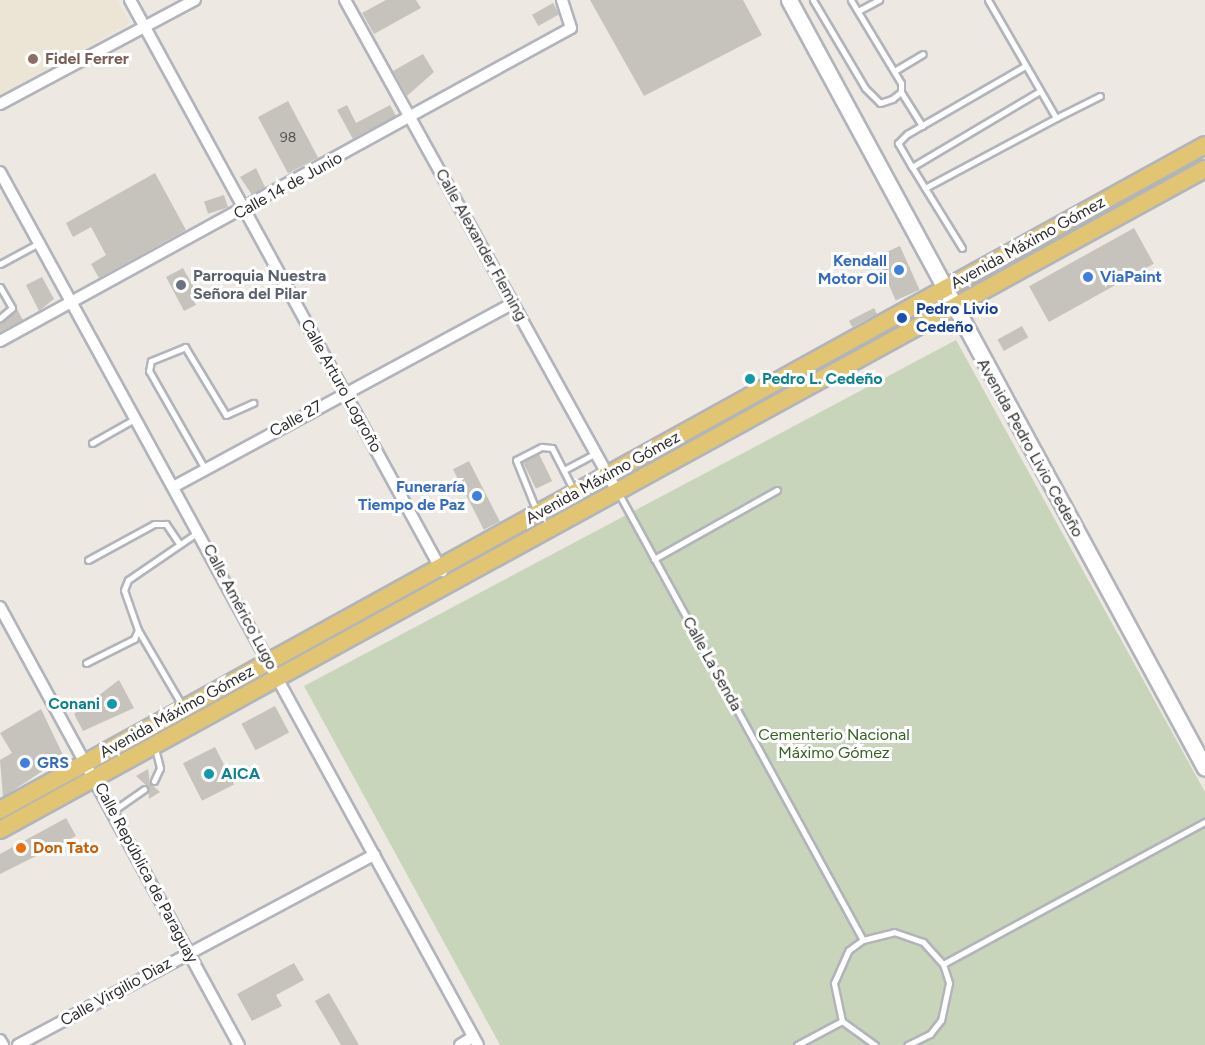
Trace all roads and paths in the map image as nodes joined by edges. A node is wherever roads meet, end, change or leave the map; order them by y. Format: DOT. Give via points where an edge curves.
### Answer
graph roads {
  1 [pos="130,0"];
  2 [pos="195,0"];
  3 [pos="345,0"];
  4 [pos="562,0"];
  5 [pos="789,0"];
  6 [pos="813,0"];
  7 [pos="851,0"];
  8 [pos="879,0"];
  9 [pos="988,0"];
  10 [pos="858,11"];
  11 [pos="145,27"];
  12 [pos="923,54"];
  13 [pos="1025,66"];
  14 [pos="896,70"];
  15 [pos="1040,91"];
  16 [pos="901,92"];
  17 [pos="1101,96"];
  18 [pos="0,104"];
  19 [pos="411,118"];
  20 [pos="1056,118"];
  21 [pos="922,126"];
  22 [pos="1205,145"];
  23 [pos="912,167"];
  24 [pos="1205,168"];
  25 [pos="0,172"];
  26 [pos="925,188"];
  27 [pos="246,210"];
  28 [pos="40,243"];
  29 [pos="962,248"];
  30 [pos="0,264"];
  31 [pos="0,288"];
  32 [pos="944,289"];
  33 [pos="73,302"];
  34 [pos="513,303"];
  35 [pos="952,304"];
  36 [pos="0,318"];
  37 [pos="0,341"];
  38 [pos="345,393"];
  39 [pos="253,403"];
  40 [pos="137,417"];
  41 [pos="92,443"];
  42 [pos="596,453"];
  43 [pos="205,469"];
  44 [pos="564,470"];
  45 [pos="612,483"];
  46 [pos="175,486"];
  47 [pos="777,490"];
  48 [pos="575,494"];
  49 [pos="538,514"];
  50 [pos="199,532"];
  51 [pos="178,542"];
  52 [pos="654,559"];
  53 [pos="88,560"];
  54 [pos="445,575"];
  55 [pos="0,607"];
  56 [pos="138,630"];
  57 [pos="86,663"];
  58 [pos="273,668"];
  59 [pos="184,708"];
  60 [pos="154,744"];
  61 [pos="1205,768"];
  62 [pos="90,770"];
  63 [pos="154,781"];
  64 [pos="144,789"];
  65 [pos="0,810"];
  66 [pos="113,811"];
  67 [pos="1205,822"];
  68 [pos="0,830"];
  69 [pos="374,855"];
  70 [pos="863,940"];
  71 [pos="189,952"];
  72 [pos="943,964"];
  73 [pos="842,1021"];
  74 [pos="0,1040"];
  75 [pos="476,1041"];
  76 [pos="921,1043"];
  77 [pos="3,1045"];
  78 [pos="18,1045"];
  79 [pos="239,1045"];
  80 [pos="459,1045"];
  81 [pos="796,1045"];
  82 [pos="875,1045"];
  83 [pos="907,1045"];
  1 -- 11 [label="street, Calle Arturo Logroño"];
  2 -- 11 [label="street"];
  3 -- 19 [label="street, Calle Alexander Fleming"];
  4 -- 19 [label="street, Calle 14 de Junio" via="574,25"];
  5 -- 32 [label="main road, Avenida Pedro Livio Cedeño"];
  6 -- 16 [label="lane" via="874,98 880,103"];
  7 -- 10 [label="lane"];
  8 -- 10 [label="lane"];
  9 -- 13 [label="lane"];
  10 -- 14 [label="lane"];
  11 -- 18 [label="street"];
  11 -- 27 [label="street, Calle Arturo Logroño"];
  12 -- 14 [label="lane"];
  13 -- 15 [label="lane"];
  13 -- 21 [label="lane"];
  14 -- 16 [label="lane"];
  15 -- 20 [label="lane"];
  15 -- 23 [label="lane"];
  16 -- 21 [label="lane"];
  17 -- 20 [label="lane"];
  19 -- 27 [label="street, Calle 14 de Junio"];
  19 -- 34 [label="street, Calle Alexander Fleming"];
  20 -- 26 [label="lane"];
  21 -- 23 [label="lane" via="898,143"];
  22 -- 32 [label="main road, Avenida Máximo Gómez"];
  23 -- 26 [label="lane"];
  24 -- 35 [label="main road, Avenida Máximo Gómez"];
  25 -- 28 [label="street, Calle Américo Lugo"];
  26 -- 29 [label="lane"];
  27 -- 33 [label="street, Calle 14 de Junio"];
  27 -- 38 [label="street, Calle Arturo Logroño"];
  28 -- 30 [label="lane"];
  28 -- 33 [label="street, Calle Américo Lugo"];
  31 -- 36 [label="lane" via="12,308"];
  32 -- 35 [label="main road, Avenida Pedro Livio Cedeño"];
  32 -- 45 [label="main road, Avenida Máximo Gómez"];
  33 -- 37 [label="street, Calle 14 de Junio"];
  33 -- 40 [label="street, Calle Américo Lugo"];
  34 -- 38 [label="street, Calle 27"];
  34 -- 42 [label="street, Calle Alexander Fleming"];
  35 -- 45 [label="main road, Avenida Máximo Gómez"];
  35 -- 61 [label="main road, Avenida Pedro Livio Cedeño"];
  38 -- 43 [label="street, Calle 27"];
  38 -- 54 [label="street, Calle Arturo Logroño"];
  39 -- 43 [label="lane" via="226,415 184,347 151,361 149,371"];
  40 -- 41 [label="lane"];
  40 -- 46 [label="street, Calle Américo Lugo"];
  42 -- 44 [label="lane"];
  42 -- 45 [label="street, Calle Alexander Fleming"];
  43 -- 46 [label="street, Calle 27"];
  44 -- 48 [label="lane"];
  44 -- 49 [label="lane" via="548,447 514,463"];
  45 -- 48 [label="main road, Avenida Máximo Gómez"];
  45 -- 52 [label="lane, Calle La Senda"];
  45 -- 54 [label="main road, Avenida Máximo Gómez"];
  46 -- 50 [label="street, Calle Américo Lugo"];
  47 -- 52 [label="lane"];
  48 -- 49 [label="main road, Avenida Máximo Gómez"];
  49 -- 54 [label="main road, Avenida Máximo Gómez"];
  50 -- 51 [label="lane"];
  50 -- 58 [label="street, Calle Américo Lugo"];
  51 -- 53 [label="lane" via="166,524 154,525"];
  51 -- 56 [label="lane" via="177,550 128,580 124,590"];
  52 -- 70 [label="lane, Calle La Senda"];
  54 -- 58 [label="main road, Avenida Máximo Gómez"];
  55 -- 62 [label="street, Calle República de Paraguay"];
  56 -- 57 [label="lane" via="125,646"];
  56 -- 59 [label="lane"];
  58 -- 59 [label="main road, Avenida Máximo Gómez"];
  58 -- 60 [label="main road, Avenida Máximo Gómez"];
  58 -- 69 [label="street, Calle Américo Lugo"];
  59 -- 62 [label="main road, Avenida Máximo Gómez"];
  60 -- 62 [label="main road, Avenida Máximo Gómez"];
  60 -- 63 [label="lane" via="160,768"];
  62 -- 65 [label="main road, Avenida Máximo Gómez"];
  62 -- 66 [label="street, Calle República de Paraguay"];
  62 -- 68 [label="main road, Avenida Máximo Gómez"];
  64 -- 66 [label="lane"];
  66 -- 71 [label="street, Calle República de Paraguay"];
  67 -- 72 [label="lane"];
  69 -- 71 [label="street, Calle Virgilio Diaz"];
  69 -- 75 [label="street, Calle Américo Lugo"];
  70 -- 72 [label="lane" via="894,932 911,936"];
  70 -- 73 [label="lane" via="844,958 834,983"];
  71 -- 78 [label="street, Calle Virgilio Diaz"];
  71 -- 79 [label="street, Calle República de Paraguay"];
  72 -- 76 [label="lane" via="948,1001 941,1020"];
  73 -- 81 [label="lane"];
  73 -- 82 [label="lane"];
  74 -- 77 [label="street"];
  75 -- 80 [label="street"];
  76 -- 83 [label="lane"];
}
